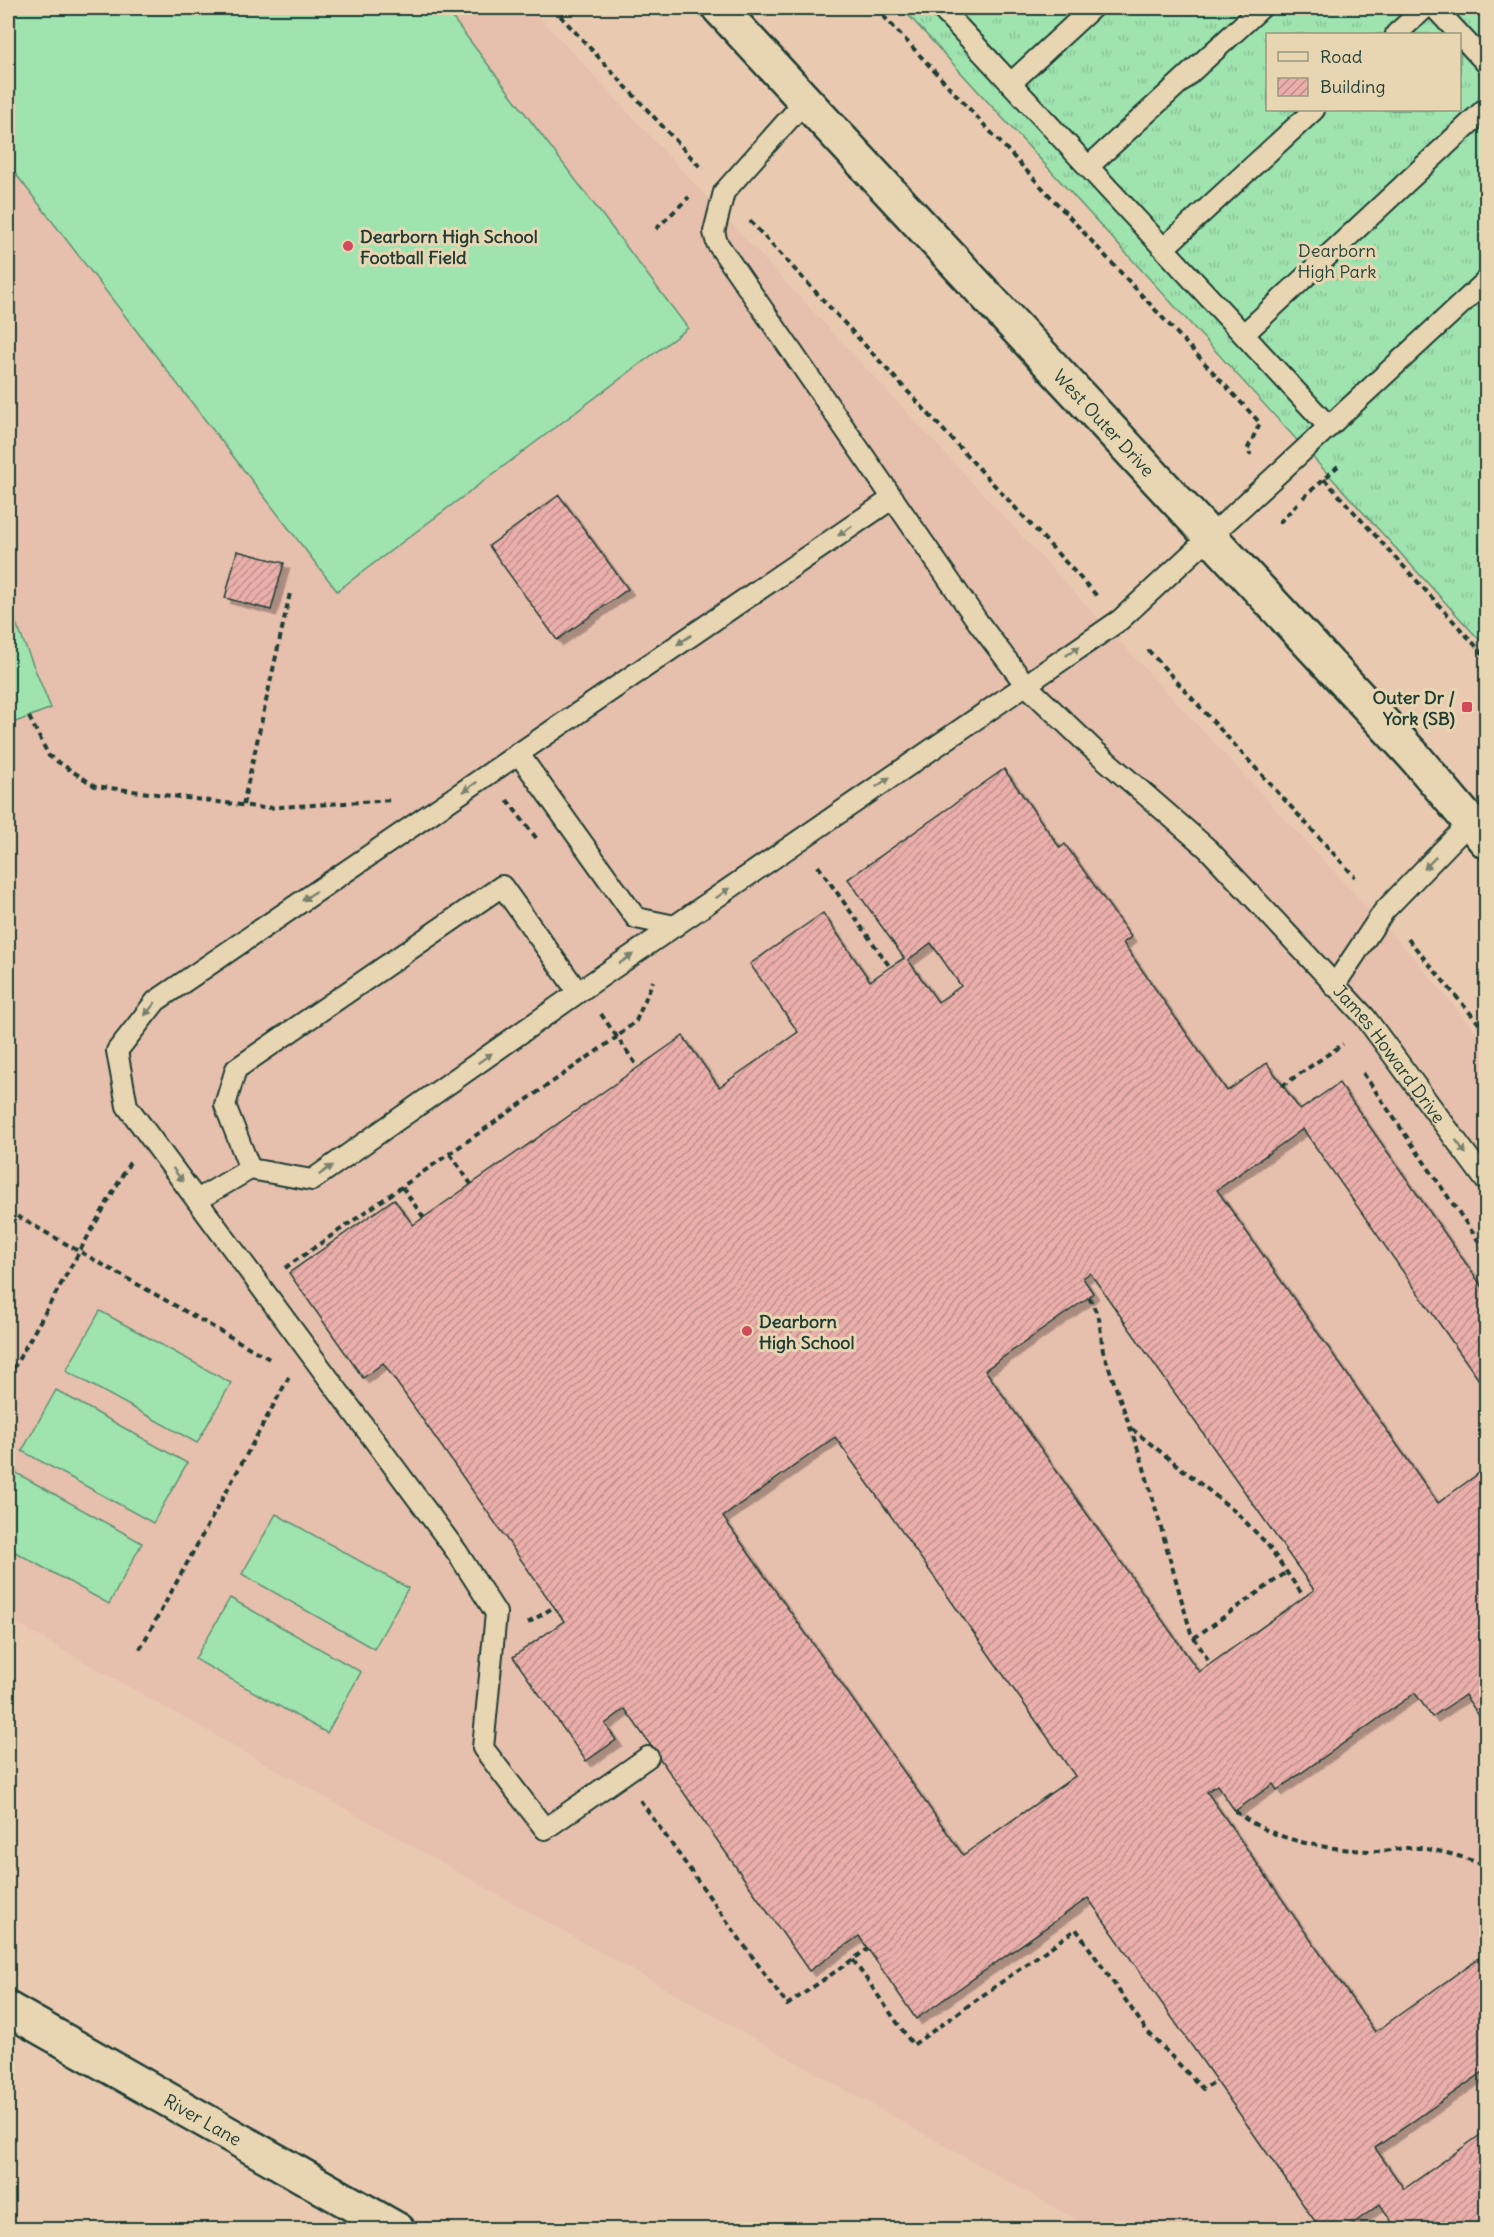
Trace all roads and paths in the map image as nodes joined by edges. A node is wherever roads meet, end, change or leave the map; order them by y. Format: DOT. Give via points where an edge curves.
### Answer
graph roads {
  1 [pos="554,8"];
  2 [pos="719,8"];
  3 [pos="876,8"];
  4 [pos="941,8"];
  5 [pos="1092,8"];
  6 [pos="1261,8"];
  7 [pos="1425,8"];
  8 [pos="1435,8"];
  9 [pos="1397,33"];
  10 [pos="1458,33"];
  11 [pos="1461,36"];
  12 [pos="1486,63"];
  13 [pos="1011,83"];
  14 [pos="805,100"];
  15 [pos="1486,108"];
  16 [pos="1313,111"];
  17 [pos="1088,167"];
  18 [pos="709,177"];
  19 [pos="694,192"];
  20 [pos="745,214"];
  21 [pos="656,229"];
  22 [pos="1164,248"];
  23 [pos="1486,281"];
  24 [pos="1244,334"];
  25 [pos="1329,427"];
  26 [pos="1274,479"];
  27 [pos="1324,479"];
  28 [pos="893,498"];
  29 [pos="1297,504"];
  30 [pos="1211,537"];
  31 [pos="290,593"];
  32 [pos="1098,597"];
  33 [pos="1148,650"];
  34 [pos="1486,657"];
  35 [pos="1024,684"];
  36 [pos="29,717"];
  37 [pos="518,753"];
  38 [pos="458,795"];
  39 [pos="243,805"];
  40 [pos="1481,827"];
  41 [pos="537,840"];
  42 [pos="828,859"];
  43 [pos="818,866"];
  44 [pos="808,873"];
  45 [pos="1355,877"];
  46 [pos="675,926"];
  47 [pos="1408,939"];
  48 [pos="626,960"];
  49 [pos="890,967"];
  50 [pos="663,974"];
  51 [pos="654,981"];
  52 [pos="1334,986"];
  53 [pos="578,992"];
  54 [pos="1486,1032"];
  55 [pos="1337,1036"];
  56 [pos="617,1037"];
  57 [pos="1343,1044"];
  58 [pos="1350,1054"];
  59 [pos="1356,1063"];
  60 [pos="638,1067"];
  61 [pos="1282,1086"];
  62 [pos="146,1133"];
  63 [pos="450,1154"];
  64 [pos="250,1169"];
  65 [pos="1486,1181"];
  66 [pos="471,1184"];
  67 [pos="402,1187"];
  68 [pos="197,1200"];
  69 [pos="8,1211"];
  70 [pos="424,1218"];
  71 [pos="79,1252"];
  72 [pos="1486,1252"];
  73 [pos="260,1286"];
  74 [pos="1089,1297"];
  75 [pos="305,1347"];
  76 [pos="292,1371"];
  77 [pos="8,1378"];
  78 [pos="1130,1428"];
  79 [pos="1287,1572"];
  80 [pos="1304,1597"];
  81 [pos="1194,1638"];
  82 [pos="140,1649"];
  83 [pos="1210,1663"];
  84 [pos="648,1757"];
  85 [pos="621,1775"];
  86 [pos="1235,1811"];
  87 [pos="1486,1866"];
  88 [pos="868,1949"];
  89 [pos="853,1960"];
  90 [pos="10,2012"];
  91 [pos="1216,2081"];
  92 [pos="398,2229"];
  1 -- 18 [label="path"];
  2 -- 14 [label="main road, West Outer Drive"];
  3 -- 26 [label="path" via="1260,423 1247,450"];
  4 -- 13 [label="lane"];
  5 -- 13 [label="lane"];
  6 -- 17 [label="lane"];
  7 -- 9 [label="lane"];
  8 -- 10 [label="lane"];
  11 -- 12 [label="lane"];
  13 -- 17 [label="lane"];
  14 -- 28 [label="lane" via="724,192 714,232 717,243"];
  14 -- 30 [label="main road, West Outer Drive"];
  15 -- 24 [label="lane"];
  16 -- 22 [label="lane"];
  17 -- 22 [label="lane"];
  19 -- 21 [label="path"];
  20 -- 32 [label="path"];
  22 -- 24 [label="lane"];
  23 -- 25 [label="lane"];
  24 -- 25 [label="lane"];
  25 -- 26 [label="lane"];
  26 -- 29 [label="path"];
  26 -- 30 [label="lane"];
  27 -- 34 [label="path"];
  28 -- 35 [label="lane"];
  28 -- 37 [label="lane, one-way"];
  35 -- 30 [label="lane, one-way" via="1120,620"];
  30 -- 40 [label="main road, West Outer Drive"];
  31 -- 39 [label="path"];
  33 -- 45 [label="path"];
  46 -- 35 [label="lane, one-way"];
  35 -- 52 [label="lane" via="1208,849"];
  36 -- 39 [label="path" via="49,756 95,786"];
  37 -- 38 [label="lane, one-way"];
  37 -- 46 [label="lane" via="636,918"];
  38 -- 39 [label="path" via="264,808"];
  38 -- 41 [label="path" via="506,798"];
  38 -- 62 [label="lane, one-way" via="156,1001 117,1051 127,1106"];
  40 -- 52 [label="lane, James Howard Drive, one-way" via="1384,911"];
  42 -- 43 [label="path"];
  43 -- 44 [label="path"];
  43 -- 49 [label="path"];
  48 -- 46 [label="lane, one-way"];
  47 -- 54 [label="path"];
  48 -- 51 [label="path" via="633,971"];
  48 -- 53 [label="lane"];
  50 -- 51 [label="path"];
  51 -- 56 [label="path" via="636,1021"];
  52 -- 65 [label="lane, James Howard Drive, one-way" via="1365,1017"];
  64 -- 53 [label="lane, one-way" via="312,1180"];
  53 -- 64 [label="lane" via="502,886 236,1069 225,1106"];
  55 -- 57 [label="path"];
  56 -- 60 [label="path"];
  56 -- 63 [label="path"];
  57 -- 58 [label="path"];
  57 -- 61 [label="path"];
  59 -- 72 [label="path"];
  62 -- 68 [label="lane, one-way"];
  62 -- 71 [label="path"];
  63 -- 66 [label="path"];
  63 -- 67 [label="path"];
  64 -- 68 [label="lane"];
  67 -- 70 [label="path"];
  67 -- 73 [label="path"];
  68 -- 73 [label="lane"];
  69 -- 71 [label="path"];
  71 -- 76 [label="path"];
  71 -- 77 [label="path"];
  73 -- 75 [label="lane"];
  74 -- 78 [label="path" via="1099,1318 1103,1352"];
  75 -- 76 [label="path"];
  75 -- 85 [label="lane" via="457,1552 496,1613 483,1748 545,1829"];
  76 -- 82 [label="path"];
  78 -- 79 [label="path" via="1237,1513"];
  78 -- 81 [label="path"];
  79 -- 80 [label="path"];
  79 -- 81 [label="path"];
  81 -- 83 [label="path"];
  84 -- 85 [label="lane"];
  85 -- 89 [label="path" via="787,2005"];
  86 -- 87 [label="path" via="1251,1824 1304,1844 1374,1851 1418,1848 1468,1858"];
  88 -- 89 [label="path"];
  89 -- 91 [label="path" via="913,2045 1076,1929 1147,2031 1203,2089"];
  90 -- 92 [label="main road, River Lane"];
}
